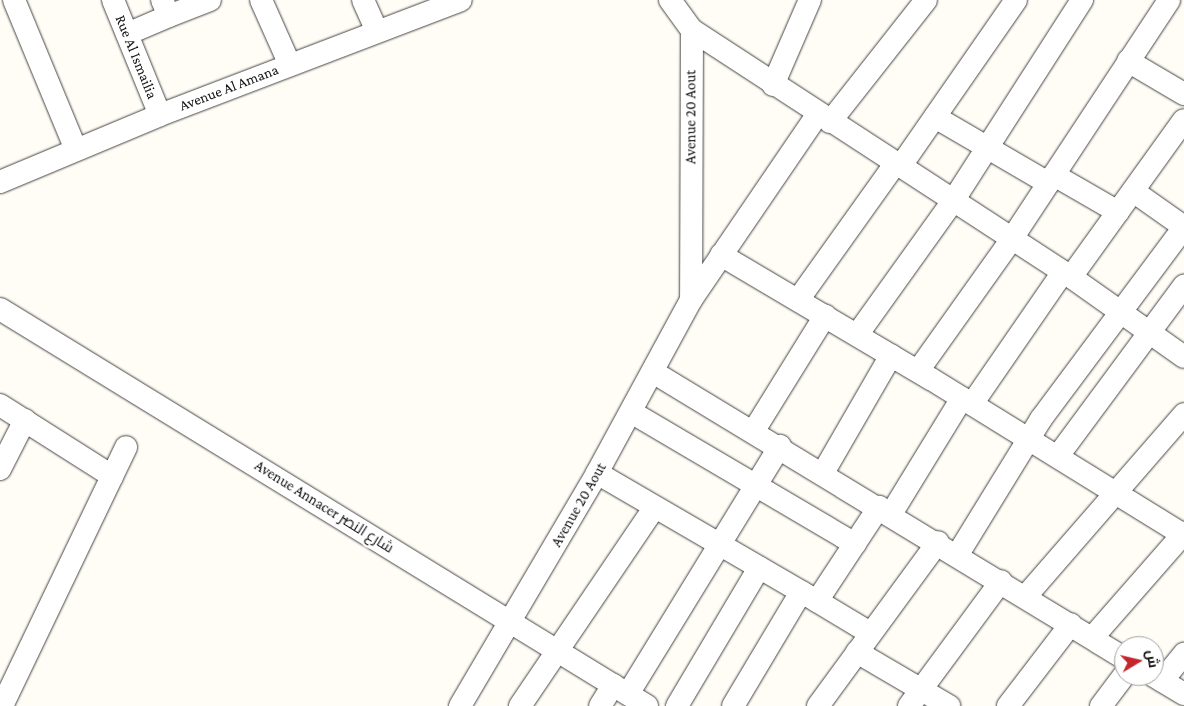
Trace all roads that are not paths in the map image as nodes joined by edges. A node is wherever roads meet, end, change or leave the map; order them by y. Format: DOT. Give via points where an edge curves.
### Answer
graph roads {
  1 [pos="14,0"];
  2 [pos="113,0"];
  3 [pos="210,0"];
  4 [pos="261,0"];
  5 [pos="363,0"];
  6 [pos="461,0"];
  7 [pos="671,0"];
  8 [pos="810,0"];
  9 [pos="926,0"];
  10 [pos="1016,0"];
  11 [pos="1082,0"];
  12 [pos="1169,0"];
  13 [pos="0,6"];
  14 [pos="165,8"];
  15 [pos="692,30"];
  16 [pos="377,31"];
  17 [pos="127,34"];
  18 [pos="1128,61"];
  19 [pos="290,65"];
  20 [pos="773,85"];
  21 [pos="1184,94"];
  22 [pos="160,115"];
  23 [pos="935,117"];
  24 [pos="824,118"];
  25 [pos="1184,120"];
  26 [pos="987,147"];
  27 [pos="76,150"];
  28 [pos="898,165"];
  29 [pos="1051,179"];
  30 [pos="0,182"];
  31 [pos="1133,191"];
  32 [pos="953,201"];
  33 [pos="1118,212"];
  34 [pos="1184,227"];
  35 [pos="1011,240"];
  36 [pos="721,255"];
  37 [pos="1067,275"];
  38 [pos="1184,286"];
  39 [pos="691,300"];
  40 [pos="798,300"];
  41 [pos="0,309"];
  42 [pos="1118,312"];
  43 [pos="825,316"];
  44 [pos="1149,334"];
  45 [pos="857,335"];
  46 [pos="892,355"];
  47 [pos="1184,357"];
  48 [pos="918,371"];
  49 [pos="653,372"];
  50 [pos="967,401"];
  51 [pos="0,405"];
  52 [pos="632,412"];
  53 [pos="1184,414"];
  54 [pos="25,420"];
  55 [pos="753,432"];
  56 [pos="1028,439"];
  57 [pos="780,446"];
  58 [pos="126,447"];
  59 [pos="1058,456"];
  60 [pos="0,469"];
  61 [pos="598,473"];
  62 [pos="823,473"];
  63 [pos="112,476"];
  64 [pos="756,487"];
  65 [pos="1115,493"];
  66 [pos="654,508"];
  67 [pos="885,511"];
  68 [pos="1184,534"];
  69 [pos="938,542"];
  70 [pos="855,544"];
  71 [pos="717,545"];
  72 [pos="958,554"];
  73 [pos="759,568"];
  74 [pos="1002,581"];
  75 [pos="809,596"];
  76 [pos="1026,596"];
  77 [pos="511,623"];
  78 [pos="1071,624"];
  79 [pos="870,633"];
  80 [pos="1092,638"];
  81 [pos="558,650"];
  82 [pos="857,652"];
  83 [pos="1114,652"];
  84 [pos="1184,654"];
  85 [pos="1164,672"];
  86 [pos="1164,682"];
  87 [pos="1116,686"];
  88 [pos="1184,694"];
  89 [pos="630,695"];
  90 [pos="3,698"];
  91 [pos="915,698"];
  92 [pos="460,706"];
  93 [pos="520,706"];
  94 [pos="600,706"];
  95 [pos="677,706"];
  96 [pos="733,706"];
  97 [pos="818,706"];
  98 [pos="949,706"];
  99 [pos="1008,706"];
  100 [pos="1101,706"];
  1 -- 13 [label="street"];
  1 -- 27 [label="street"];
  2 -- 17 [label="street, Rue Al Ismailia"];
  3 -- 14 [label="street"];
  4 -- 19 [label="street"];
  5 -- 16 [label="street"];
  6 -- 16 [label="street, Avenue Al Amana"];
  7 -- 15 [label="street"];
  8 -- 20 [label="street"];
  9 -- 24 [label="street, Avenue 20 Aout"];
  10 -- 23 [label="street"];
  11 -- 26 [label="street"];
  12 -- 18 [label="street"];
  14 -- 17 [label="street"];
  15 -- 20 [label="street"];
  15 -- 39 [label="street, Avenue 20 Aout"];
  16 -- 19 [label="street, Avenue Al Amana"];
  17 -- 22 [label="street, Rue Al Ismailia"];
  18 -- 21 [label="street"];
  18 -- 29 [label="street"];
  19 -- 22 [label="street, Avenue Al Amana"];
  20 -- 24 [label="street"];
  22 -- 27 [label="street, Avenue Al Amana"];
  23 -- 26 [label="street"];
  23 -- 28 [label="street"];
  24 -- 28 [label="street"];
  24 -- 36 [label="street, Avenue 20 Aout"];
  25 -- 31 [label="street"];
  26 -- 29 [label="street"];
  26 -- 32 [label="street"];
  27 -- 30 [label="street, Avenue Al Amana"];
  28 -- 32 [label="street"];
  28 -- 40 [label="street"];
  29 -- 33 [label="street"];
  29 -- 35 [label="street"];
  31 -- 33 [label="street"];
  31 -- 34 [label="street"];
  32 -- 35 [label="street"];
  32 -- 45 [label="street"];
  33 -- 37 [label="street"];
  34 -- 42 [label="street"];
  35 -- 37 [label="street"];
  35 -- 48 [label="street"];
  36 -- 39 [label="street, Avenue 20 Aout"];
  36 -- 40 [label="street"];
  37 -- 42 [label="street"];
  37 -- 50 [label="street"];
  38 -- 44 [label="street"];
  39 -- 49 [label="street, Avenue 20 Aout"];
  40 -- 43 [label="street"];
  41 -- 77 [label="street, Avenue Annacer شارع النصر"];
  42 -- 44 [label="street"];
  42 -- 56 [label="street"];
  43 -- 45 [label="street"];
  43 -- 55 [label="street"];
  44 -- 47 [label="street"];
  44 -- 59 [label="street"];
  45 -- 46 [label="street"];
  46 -- 48 [label="street"];
  46 -- 62 [label="street"];
  48 -- 50 [label="street"];
  49 -- 52 [label="street, Avenue 20 Aout"];
  49 -- 55 [label="street"];
  50 -- 56 [label="street"];
  50 -- 67 [label="street"];
  51 -- 54 [label="street"];
  52 -- 61 [label="street, Avenue 20 Aout"];
  52 -- 64 [label="street"];
  53 -- 65 [label="street"];
  54 -- 60 [label="street"];
  54 -- 63 [label="street"];
  55 -- 57 [label="street"];
  56 -- 59 [label="street"];
  56 -- 72 [label="street"];
  57 -- 62 [label="street"];
  57 -- 64 [label="street"];
  58 -- 63 [label="street"];
  59 -- 65 [label="street"];
  61 -- 66 [label="street"];
  61 -- 77 [label="street, Avenue 20 Aout"];
  62 -- 67 [label="street"];
  63 -- 90 [label="street"];
  64 -- 70 [label="street"];
  64 -- 71 [label="street"];
  65 -- 68 [label="street"];
  65 -- 76 [label="street"];
  66 -- 71 [label="street"];
  66 -- 81 [label="street"];
  67 -- 69 [label="street"];
  67 -- 70 [label="street"];
  68 -- 80 [label="street"];
  69 -- 72 [label="street"];
  69 -- 79 [label="street"];
  70 -- 75 [label="street"];
  71 -- 73 [label="street"];
  71 -- 89 [label="street"];
  72 -- 74 [label="street"];
  73 -- 75 [label="street"];
  73 -- 95 [label="street"];
  74 -- 76 [label="street"];
  74 -- 91 [label="street"];
  75 -- 79 [label="street"];
  75 -- 96 [label="street"];
  76 -- 78 [label="street"];
  77 -- 81 [label="street, Avenue Annacer شارع النصر"];
  77 -- 92 [label="street, Avenue 20 Aout"];
  78 -- 80 [label="street"];
  78 -- 99 [label="street"];
  79 -- 82 [label="street"];
  80 -- 83 [label="street"];
  81 -- 89 [label="street, Avenue Annacer شارع النصر"];
  81 -- 93 [label="street"];
  82 -- 91 [label="street"];
  82 -- 97 [label="street"];
  84 -- 85 [label="street"];
  86 -- 88 [label="street"];
  87 -- 100 [label="street"];
  89 -- 94 [label="street"];
  91 -- 98 [label="street"];
}
